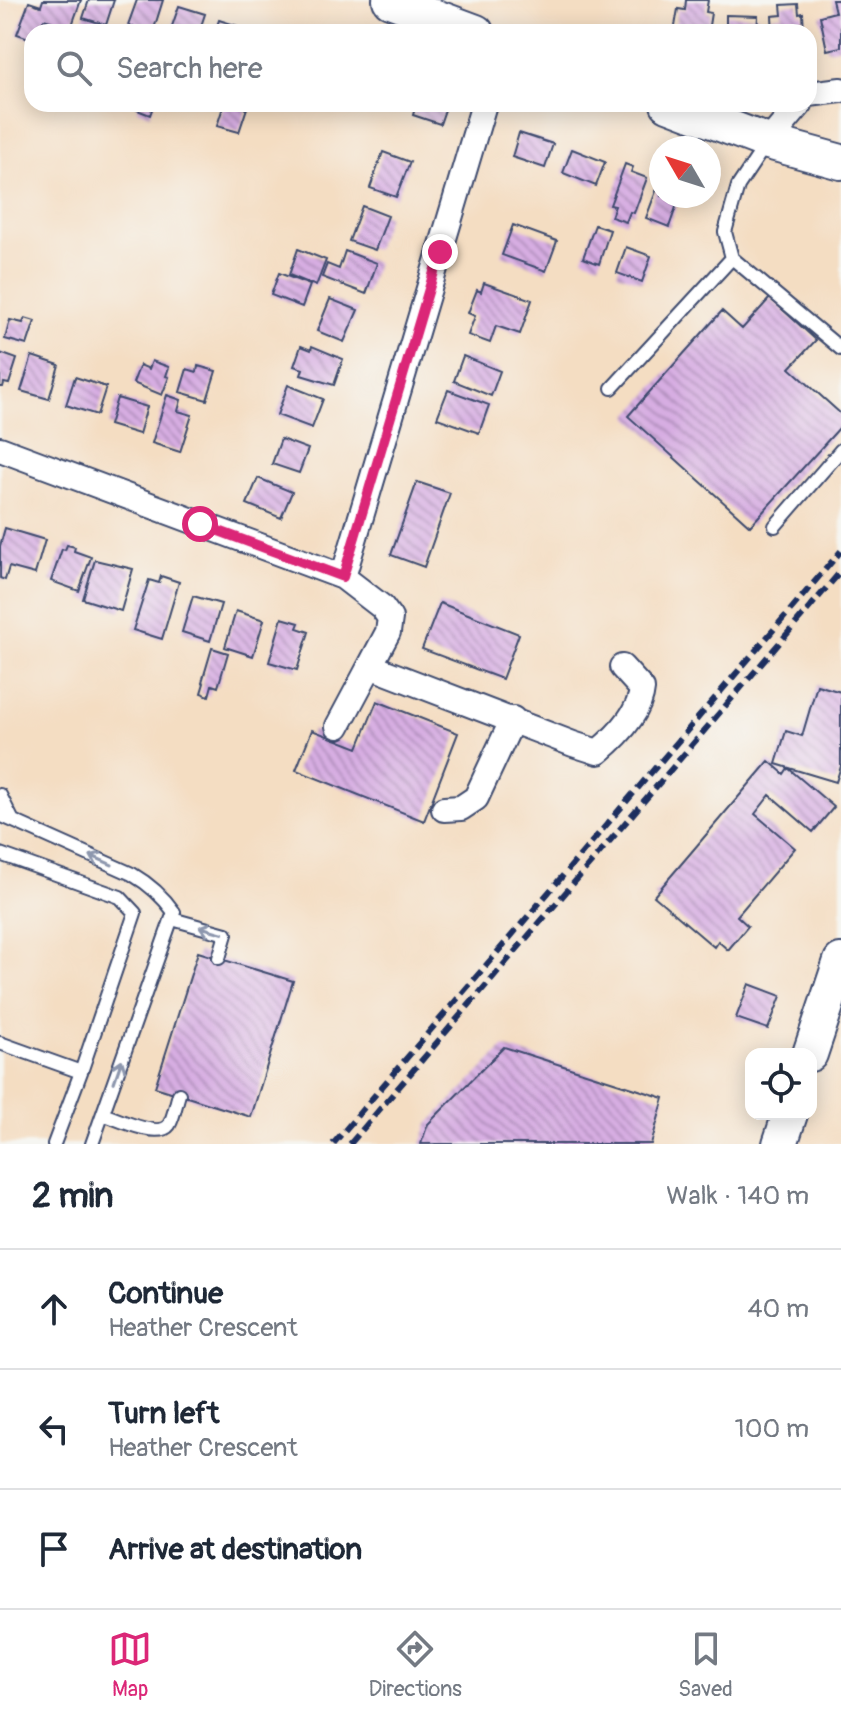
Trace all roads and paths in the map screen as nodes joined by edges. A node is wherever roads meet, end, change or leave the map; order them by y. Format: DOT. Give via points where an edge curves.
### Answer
graph roads {
  1 [pos="390,0"];
  2 [pos="454,24"];
  3 [pos="841,90"];
  4 [pos="817,93"];
  5 [pos="482,112"];
  6 [pos="689,112"];
  7 [pos="793,112"];
  8 [pos="768,142"];
  9 [pos="841,162"];
  10 [pos="732,258"];
  11 [pos="841,349"];
  12 [pos="612,388"];
  13 [pos="0,449"];
  14 [pos="841,450"];
  15 [pos="775,526"];
  16 [pos="343,577"];
  17 [pos="370,666"];
  18 [pos="622,667"];
  19 [pos="513,719"];
  20 [pos="338,726"];
  21 [pos="0,795"];
  22 [pos="444,809"];
  23 [pos="6,817"];
  24 [pos="0,854"];
  25 [pos="172,919"];
  26 [pos="219,958"];
  27 [pos="841,961"];
  28 [pos="0,1043"];
  29 [pos="812,1048"];
  30 [pos="81,1072"];
  31 [pos="179,1094"];
  32 [pos="103,1114"];
  33 [pos="788,1120"];
  34 [pos="54,1144"];
  35 [pos="92,1144"];
  36 [pos="780,1144"];
  1 -- 2 [label="street"];
  3 -- 4 [label="street"];
  5 -- 16 [label="street"];
  6 -- 8 [label="street"];
  7 -- 8 [label="street"];
  8 -- 9 [label="street"];
  8 -- 10 [label="lane" via="738,186 725,232"];
  10 -- 11 [label="lane"];
  10 -- 12 [label="lane"];
  13 -- 16 [label="street"];
  14 -- 15 [label="lane"];
  16 -- 17 [label="street" via="390,618"];
  17 -- 19 [label="street"];
  17 -- 20 [label="street"];
  18 -- 19 [label="street" via="642,689 641,701 598,752"];
  19 -- 22 [label="street" via="476,798 461,808"];
  21 -- 23 [label="lane"];
  25 -- 23 [label="lane, one-way" via="174,912 151,886 132,874"];
  24 -- 30 [label="lane" via="120,897 135,913"];
  26 -- 25 [label="lane, one-way" via="226,934"];
  32 -- 25 [label="lane, one-way"];
  27 -- 29 [label="street"];
  28 -- 30 [label="lane"];
  30 -- 34 [label="lane"];
  31 -- 32 [label="lane" via="163,1130"];
  32 -- 35 [label="lane"];
  33 -- 36 [label="street"];
}
